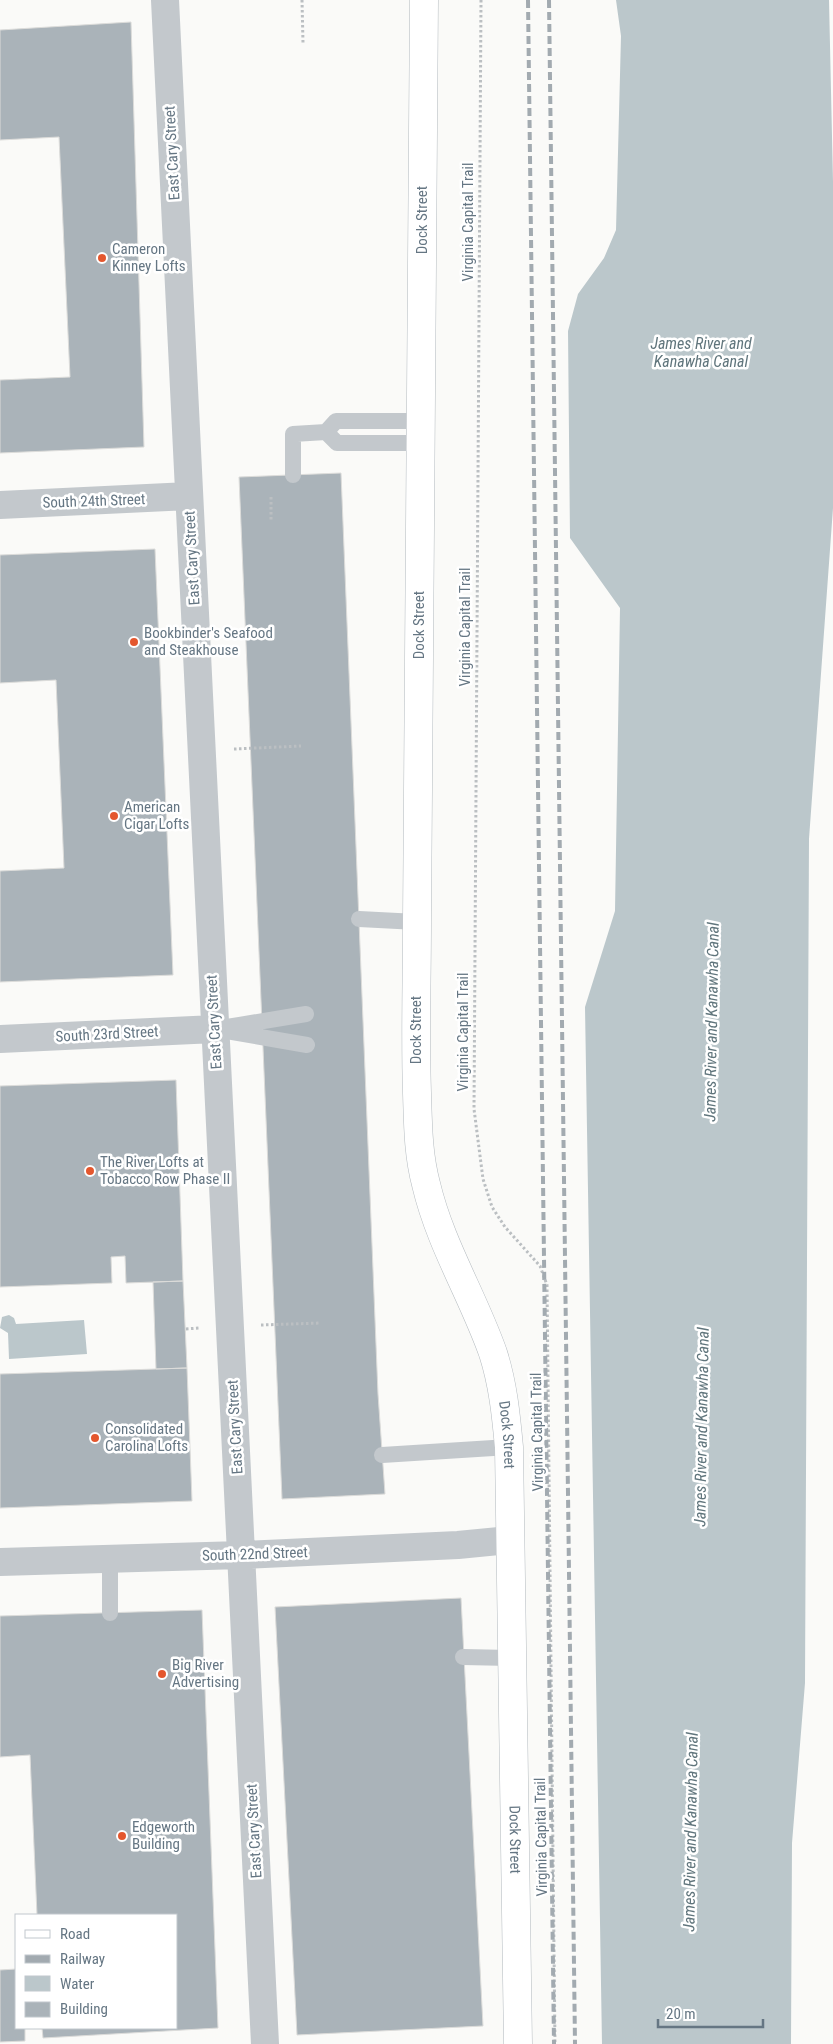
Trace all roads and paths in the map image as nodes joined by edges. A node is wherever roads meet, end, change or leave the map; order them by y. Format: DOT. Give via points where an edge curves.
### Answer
graph roads {
  1 [pos="165,0"];
  2 [pos="302,0"];
  3 [pos="424,0"];
  4 [pos="481,0"];
  5 [pos="303,43"];
  6 [pos="326,432"];
  7 [pos="420,432"];
  8 [pos="293,475"];
  9 [pos="189,496"];
  10 [pos="271,497"];
  11 [pos="0,505"];
  12 [pos="271,521"];
  13 [pos="301,746"];
  14 [pos="228,749"];
  15 [pos="359,919"];
  16 [pos="417,922"];
  17 [pos="306,1014"];
  18 [pos="215,1030"];
  19 [pos="0,1039"];
  20 [pos="307,1045"];
  21 [pos="320,1323"];
  22 [pos="275,1324"];
  23 [pos="202,1328"];
  24 [pos="186,1329"];
  25 [pos="509,1447"];
  26 [pos="382,1454"];
  27 [pos="510,1540"];
  28 [pos="241,1555"];
  29 [pos="110,1559"];
  30 [pos="0,1562"];
  31 [pos="110,1613"];
  32 [pos="463,1657"];
  33 [pos="512,1658"];
  34 [pos="265,2044"];
  35 [pos="518,2044"];
  36 [pos="555,2044"];
  1 -- 9 [label="street, East Cary Street"];
  2 -- 5 [label="path"];
  3 -- 7 [label="main road, Dock Street"];
  4 -- 36 [label="path, Virginia Capital Trail" via="474,1109 483,1179 492,1207 505,1227 540,1266 547,1285"];
  6 -- 7 [label="lane" via="337,443"];
  6 -- 7 [label="lane" via="336,421"];
  6 -- 8 [label="lane" via="293,434"];
  7 -- 16 [label="main road, Dock Street"];
  9 -- 11 [label="street, South 24th Street"];
  9 -- 18 [label="street, East Cary Street"];
  10 -- 12 [label="path"];
  13 -- 14 [label="path"];
  15 -- 16 [label="lane"];
  16 -- 25 [label="main road, Dock Street" via="416,1070 418,1127 426,1184 451,1257 493,1352 502,1383"];
  17 -- 18 [label="lane"];
  18 -- 19 [label="street, South 23rd Street"];
  18 -- 20 [label="lane"];
  18 -- 28 [label="street, East Cary Street"];
  21 -- 22 [label="path"];
  23 -- 24 [label="path"];
  25 -- 26 [label="lane"];
  25 -- 27 [label="main road, Dock Street"];
  27 -- 28 [label="street, South 22nd Street"];
  27 -- 33 [label="main road, Dock Street"];
  28 -- 29 [label="street, South 22nd Street"];
  28 -- 34 [label="street, East Cary Street"];
  29 -- 30 [label="street, South 22nd Street"];
  29 -- 31 [label="lane"];
  32 -- 33 [label="lane"];
  33 -- 35 [label="main road, Dock Street"];
}
